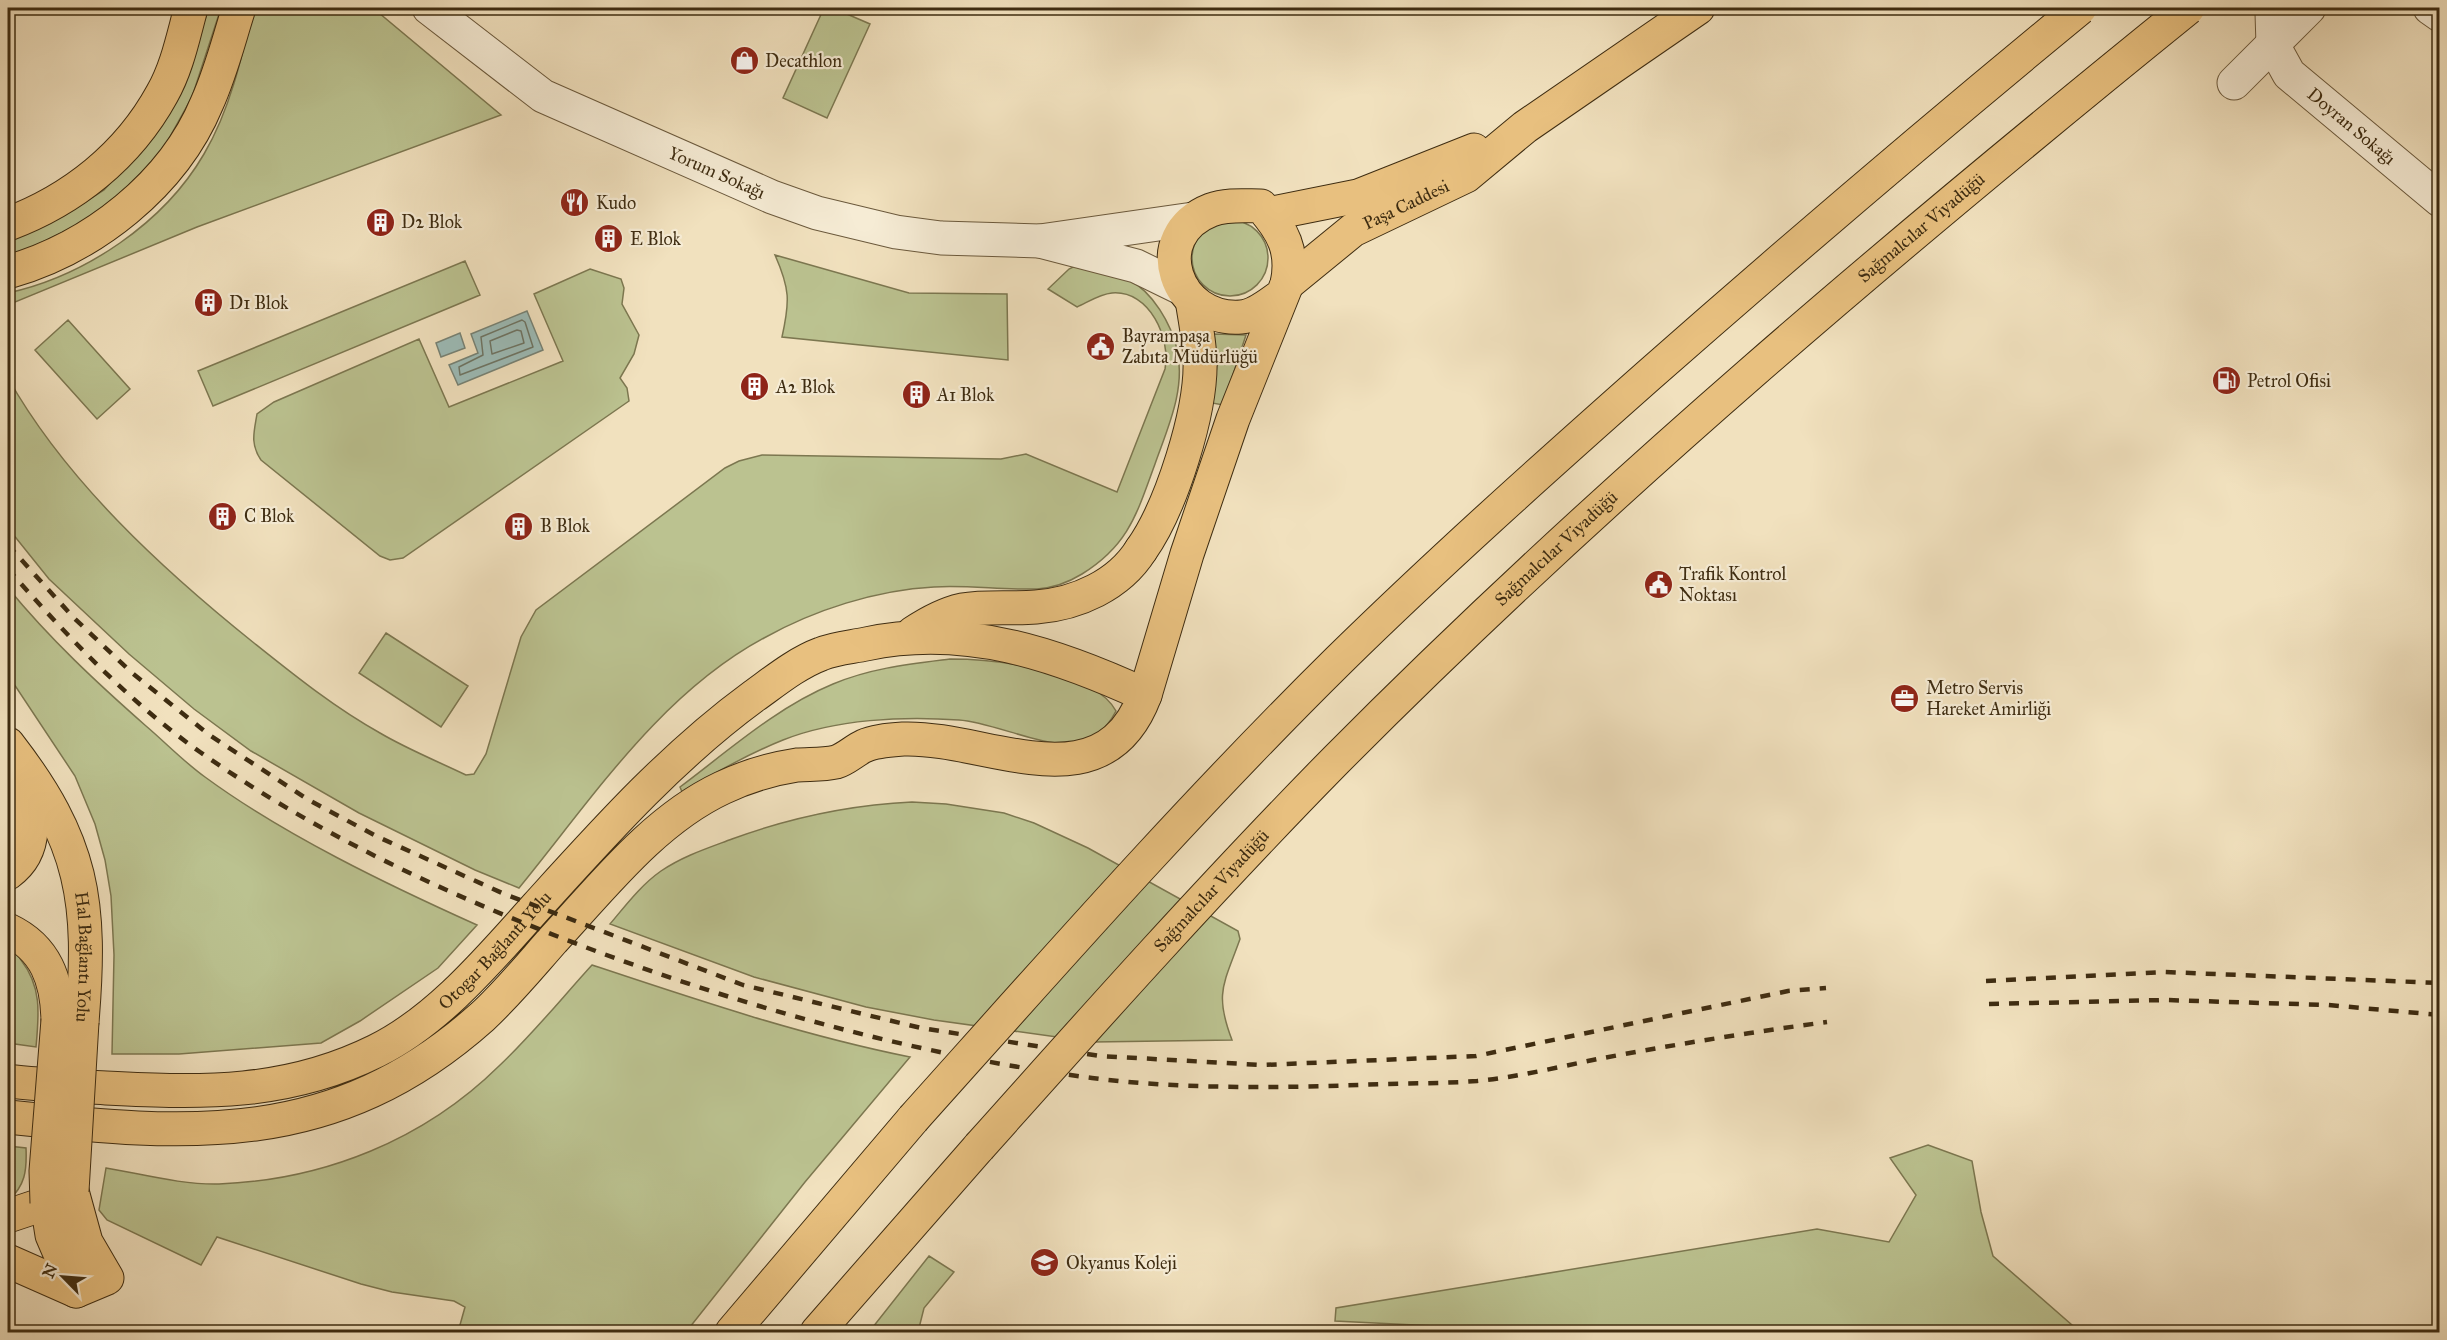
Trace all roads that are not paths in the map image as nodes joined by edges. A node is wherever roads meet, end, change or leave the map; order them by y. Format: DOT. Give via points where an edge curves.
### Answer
graph roads {
  1 [pos="191,8"];
  2 [pos="239,8"];
  3 [pos="429,8"];
  4 [pos="1698,8"];
  5 [pos="2080,8"];
  6 [pos="2188,8"];
  7 [pos="2276,8"];
  8 [pos="2309,8"];
  9 [pos="2430,8"];
  10 [pos="2439,15"];
  11 [pos="2273,45"];
  12 [pos="2234,83"];
  13 [pos="1525,127"];
  14 [pos="2439,200"];
  15 [pos="1268,214"];
  16 [pos="1193,219"];
  17 [pos="8,224"];
  18 [pos="1040,241"];
  19 [pos="8,272"];
  20 [pos="1284,290"];
  21 [pos="1187,295"];
  22 [pos="907,638"];
  23 [pos="1145,695"];
  24 [pos="15,754"];
  25 [pos="8,873"];
  26 [pos="8,930"];
  27 [pos="70,1021"];
  28 [pos="8,1081"];
  29 [pos="8,1117"];
  30 [pos="59,1197"];
  31 [pos="8,1216"];
  32 [pos="8,1261"];
  33 [pos="732,1332"];
  34 [pos="816,1332"];
  1 -- 17 [label="main road" via="178,57 143,126 105,167 67,196"];
  2 -- 19 [label="main road" via="207,104 186,142 161,175 105,227 45,259"];
  3 -- 18 [label="street, Yorum Sokağı" via="543,96 772,197 817,213 896,232 941,238"];
  4 -- 13 [label="main road, Paşa Caddesi"];
  5 -- 33 [label="main road, bridge" via="1691,338 1337,662 1113,895 913,1119"];
  6 -- 34 [label="main road, Sağmalcılar Viyadüğü, bridge" via="1732,390 1470,630 1256,842"];
  7 -- 11 [label="street" via="2272,13"];
  8 -- 11 [label="street"];
  9 -- 10 [label="street"];
  11 -- 12 [label="street"];
  11 -- 14 [label="street, Doyran Sokağı" via="2289,74"];
  13 -- 15 [label="main road, Paşa Caddesi" via="1358,196"];
  13 -- 20 [label="main road, Paşa Caddesi" via="1466,176 1353,230"];
  15 -- 16 [label="main road" via="1262,206 1238,205 1213,209"];
  15 -- 20 [label="main road" via="1288,248 1290,269"];
  16 -- 18 [label="street, Yorum Sokağı"];
  16 -- 21 [label="main road" via="1174,253 1174,269"];
  18 -- 21 [label="street, Yorum Sokağı" via="1136,266"];
  20 -- 21 [label="main road" via="1254,314 1242,317 1204,309"];
  20 -- 23 [label="main road, Otogar Bağlantı Yolu" via="1233,419"];
  21 -- 22 [label="main road" via="1200,359 1195,412 1177,473 1150,538 1141,550 1118,576 1084,596 1037,607 963,610 930,621"];
  22 -- 23 [label="main road, Otogar Bağlantı Yolu" via="1002,643 1062,660"];
  22 -- 28 [label="main road, Otogar Bağlantı Yolu" via="821,654 780,677 707,731 625,811 475,975 418,1024 379,1050 294,1081 240,1089 191,1092"];
  23 -- 29 [label="main road, Otogar Bağlantı Yolu" via="1132,723 1118,740 1094,755 1032,758 904,739 867,744 838,761 752,775 703,797 631,857 482,1016 438,1051 370,1092 300,1118 255,1126 153,1130"];
  24 -- 25 [label="main road" via="32,809 33,834 16,867"];
  24 -- 27 [label="main road, Hal Bağlantı Yolu" via="52,809 71,849 85,909 87,936"];
  26 -- 27 [label="main road, Hal Bağlantı Yolu" via="30,944 45,963"];
  27 -- 30 [label="main road, Hal Bağlantı Yolu, bridge"];
  30 -- 31 [label="main road"];
  30 -- 32 [label="main road, Hal Bağlantı Yolu" via="107,1278 76,1291"];
}
